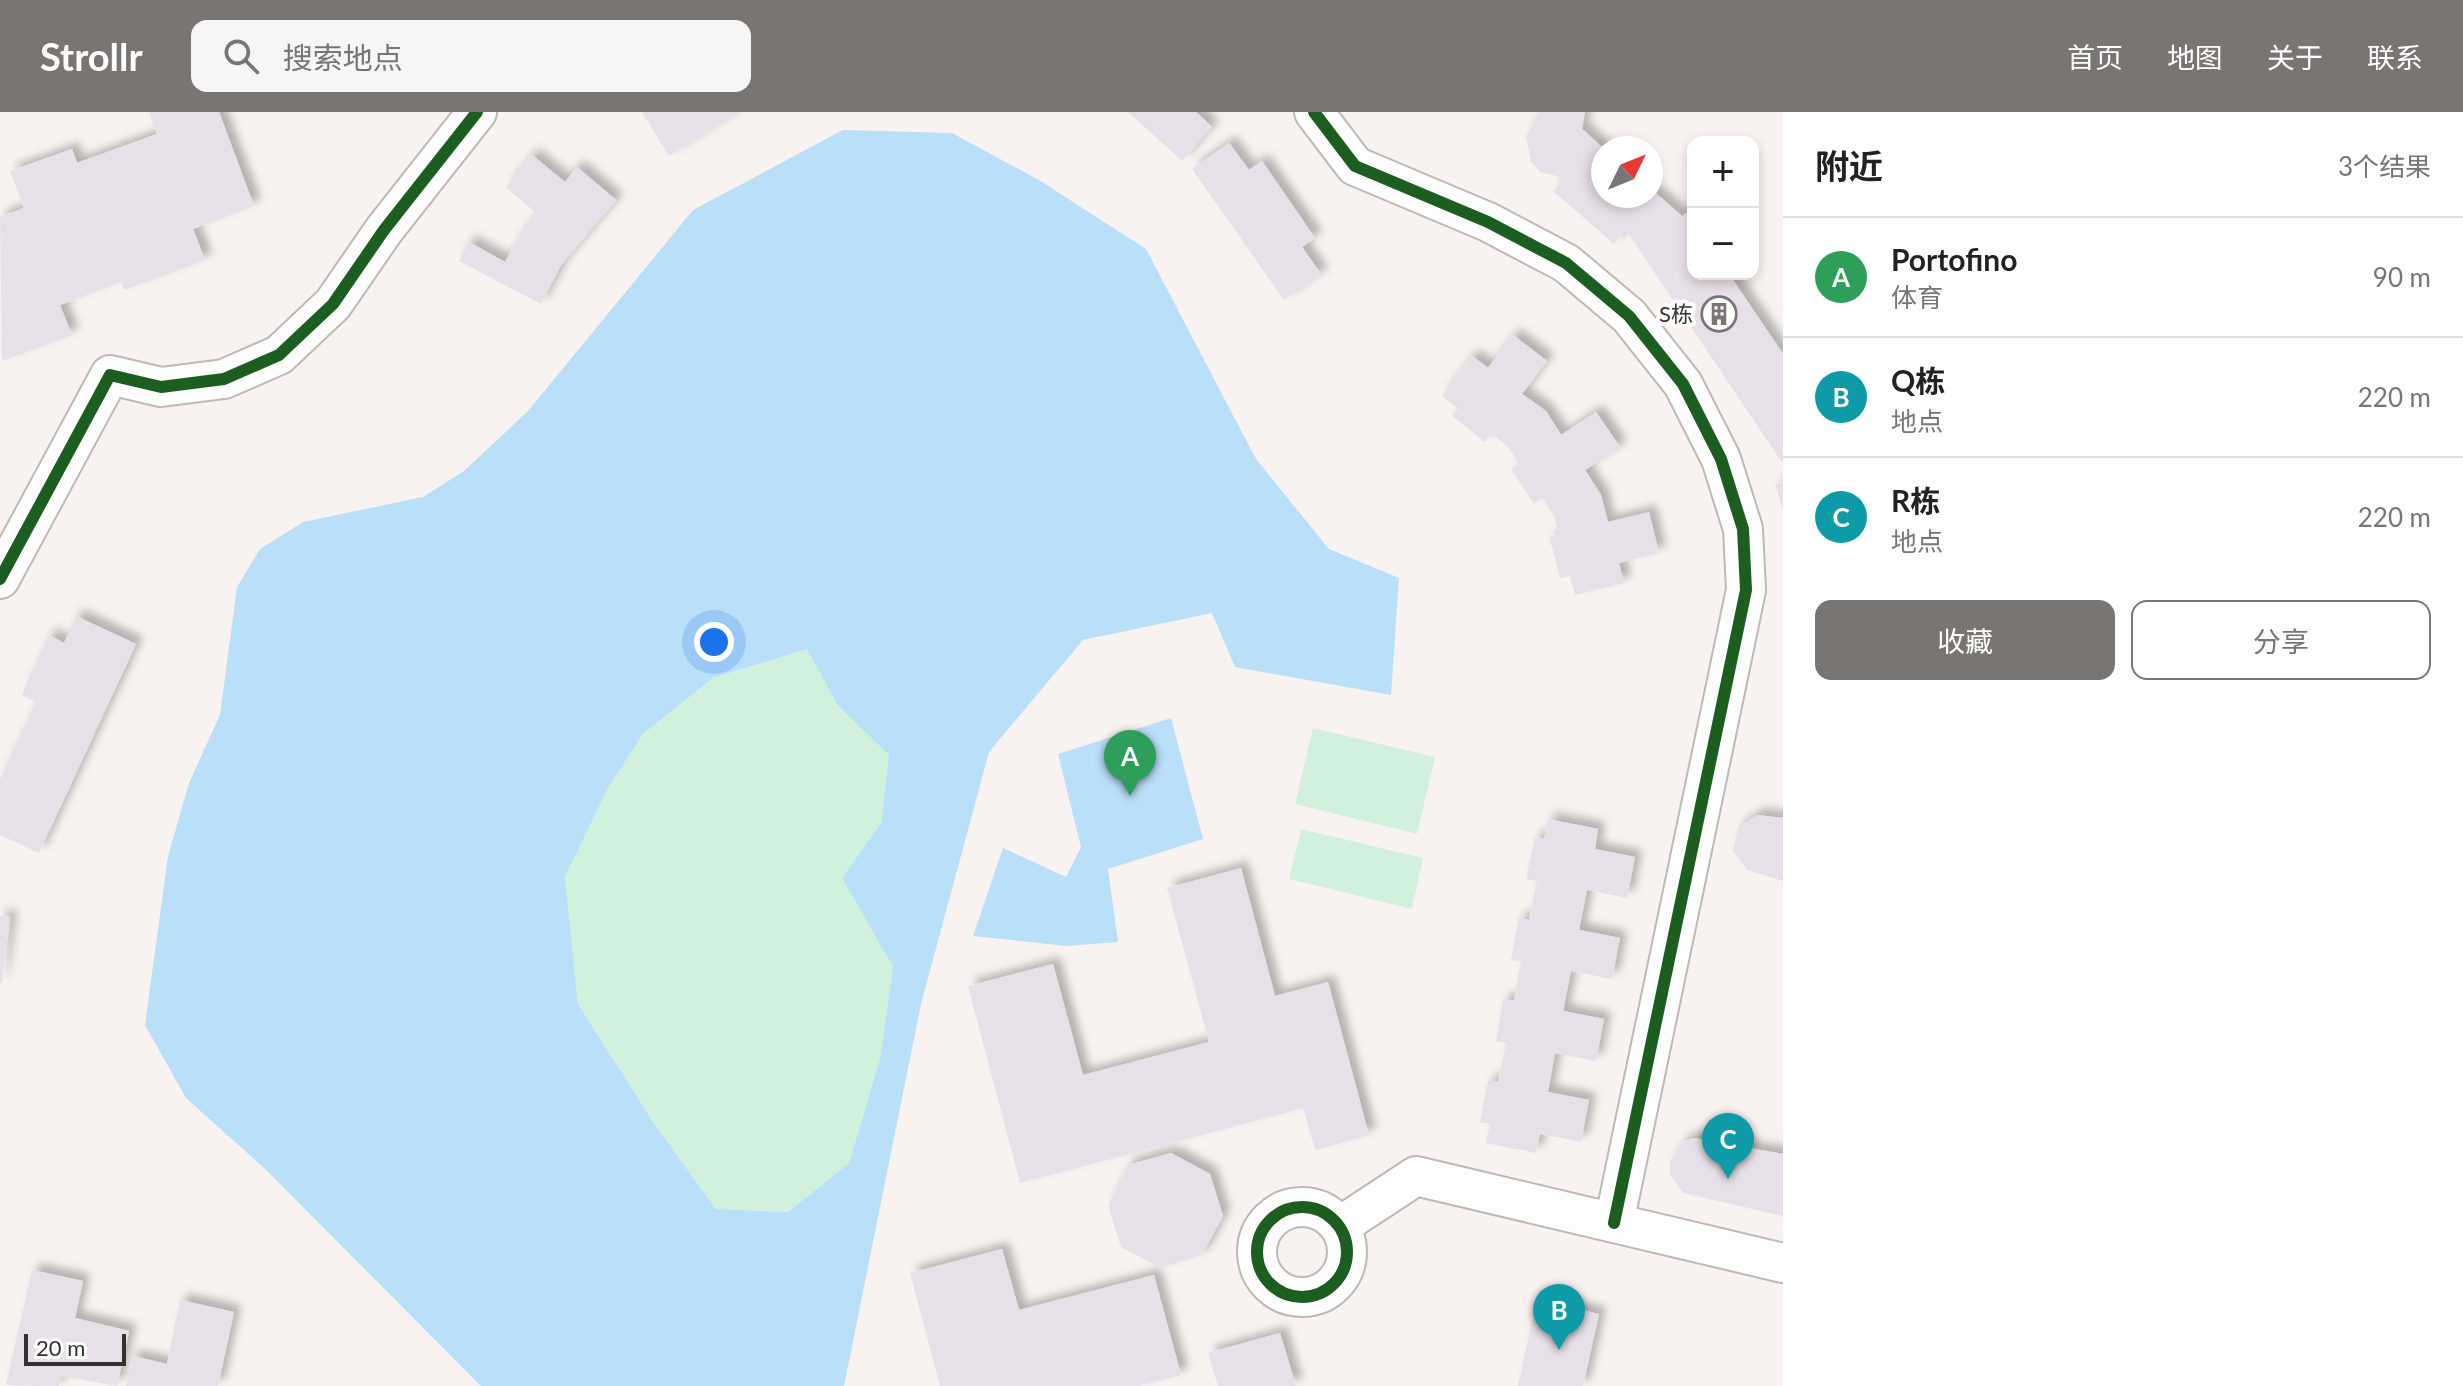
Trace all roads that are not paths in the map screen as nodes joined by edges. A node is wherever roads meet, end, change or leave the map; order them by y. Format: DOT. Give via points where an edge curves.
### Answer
graph roads {
  1 [pos="477,112"];
  2 [pos="1314,112"];
  3 [pos="14,520"];
  4 [pos="0,579"];
  5 [pos="1614,1223"];
  6 [pos="1340,1226"];
  7 [pos="1783,1263"];
  1 -- 3 [label="street" via="392,218 333,304 279,355 224,379 161,387 110,375"];
  2 -- 5 [label="street" via="1355,166 1488,222 1566,263 1629,316 1683,384 1721,459 1743,529 1746,590"];
  3 -- 4 [label="street"];
  5 -- 6 [label="street" via="1416,1176"];
  5 -- 7 [label="street"];
}
